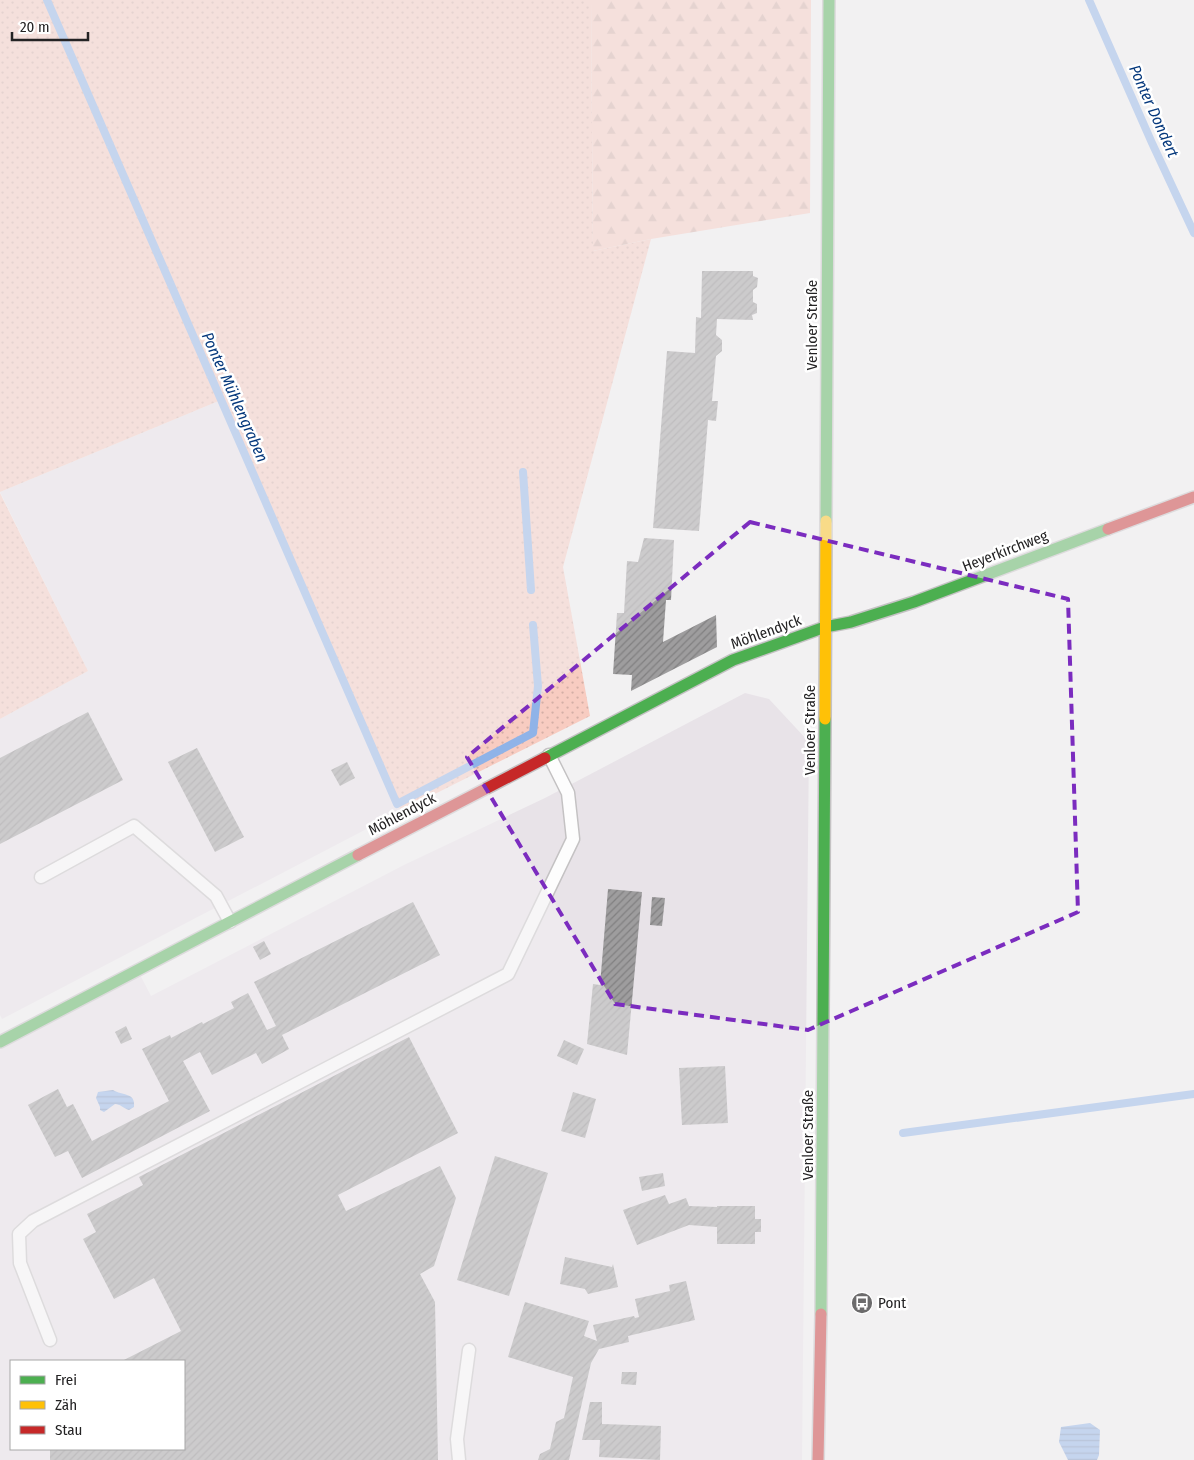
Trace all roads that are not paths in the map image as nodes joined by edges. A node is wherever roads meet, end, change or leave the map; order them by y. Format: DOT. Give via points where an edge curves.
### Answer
graph roads {
  1 [pos="829,0"];
  2 [pos="1194,496"];
  3 [pos="825,627"];
  4 [pos="549,755"];
  5 [pos="41,877"];
  6 [pos="230,922"];
  7 [pos="0,1042"];
  8 [pos="50,1340"];
  9 [pos="469,1350"];
  10 [pos="459,1460"];
  11 [pos="818,1460"];
  1 -- 3 [label="main road, Venloer Straße"];
  2 -- 3 [label="main road, Heyerkirchweg" via="914,602"];
  3 -- 4 [label="main road, Möhlendyck" via="733,660"];
  3 -- 11 [label="main road, Venloer Straße"];
  4 -- 6 [label="main road, Möhlendyck"];
  4 -- 8 [label="lane" via="568,793 573,839 508,974 33,1221 19,1234 20,1263"];
  5 -- 6 [label="lane" via="134,826 216,896"];
  6 -- 7 [label="main road, Möhlendyck"];
  9 -- 10 [label="lane" via="457,1438"];
}
